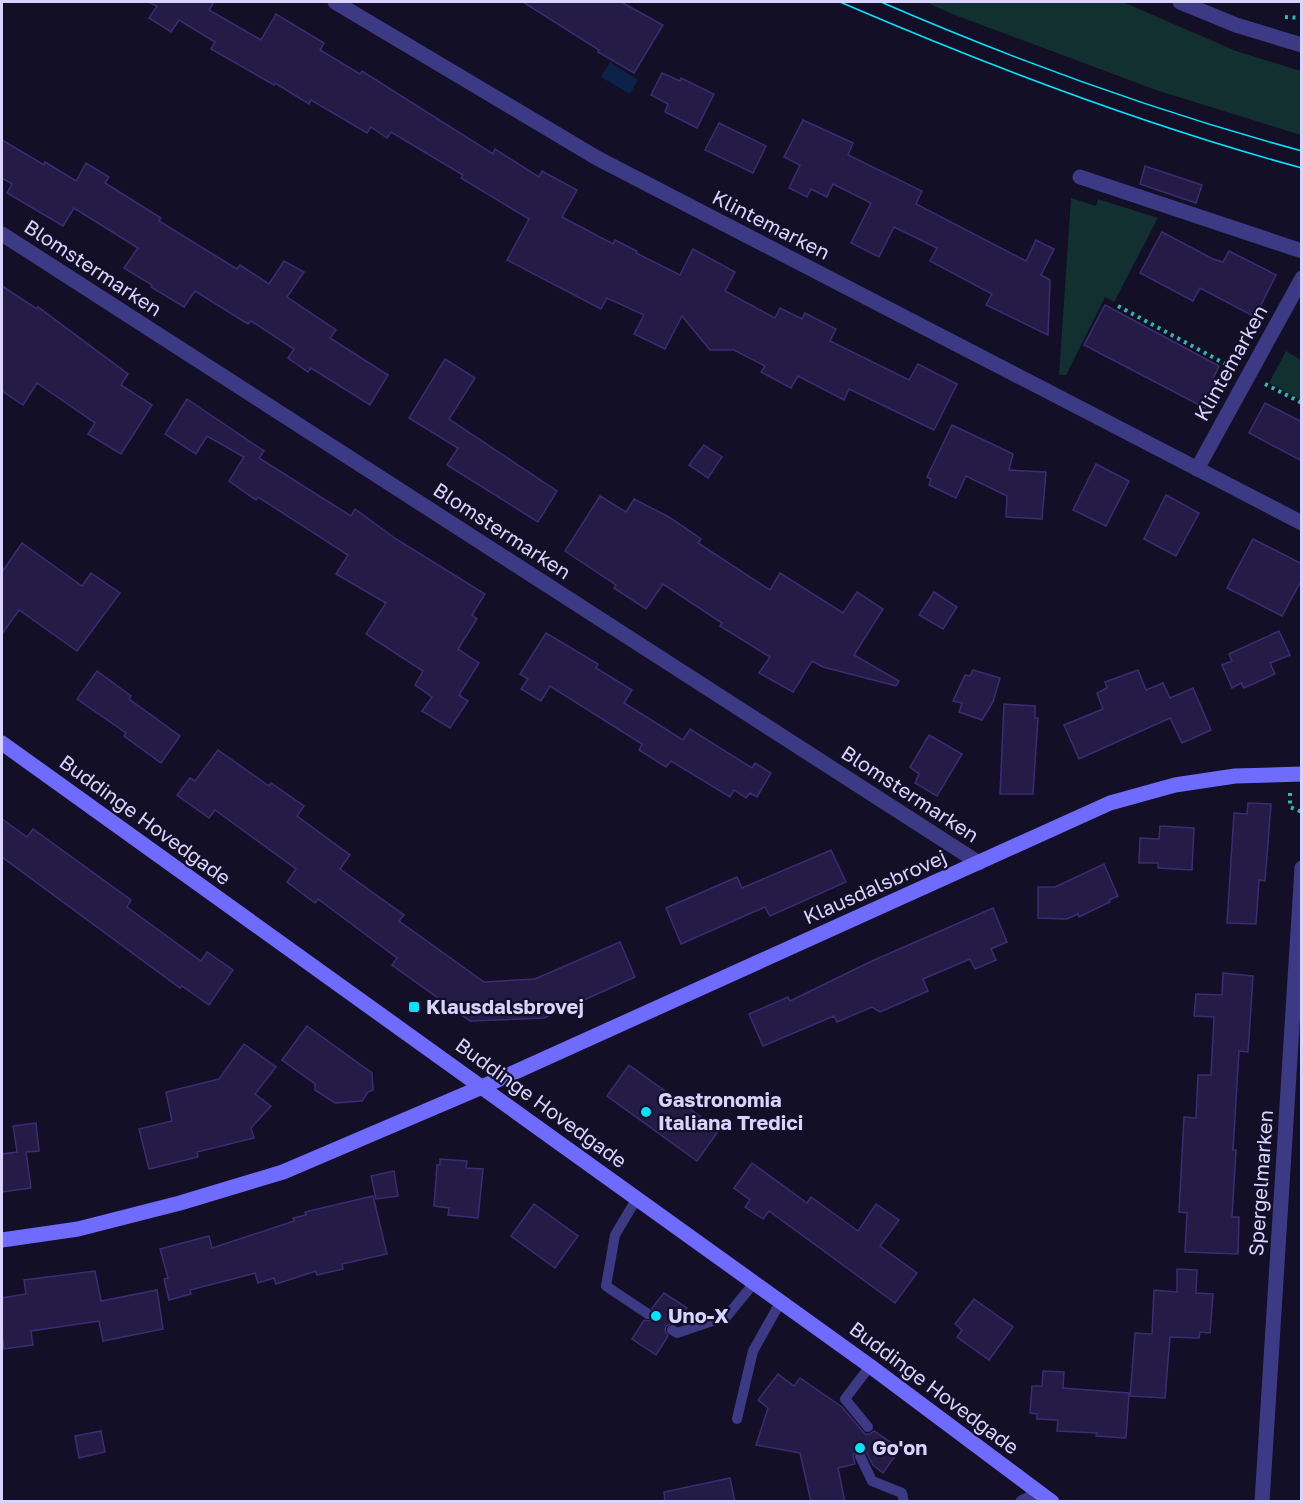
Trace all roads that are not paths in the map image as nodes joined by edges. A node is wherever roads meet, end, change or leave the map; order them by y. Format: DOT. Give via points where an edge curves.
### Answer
graph roads {
  1 [pos="335,2"];
  2 [pos="1180,2"];
  3 [pos="1302,45"];
  4 [pos="1080,177"];
  5 [pos="2,234"];
  6 [pos="1302,251"];
  7 [pos="1302,278"];
  8 [pos="1197,469"];
  9 [pos="1302,523"];
  10 [pos="2,743"];
  11 [pos="1302,774"];
  12 [pos="979,863"];
  13 [pos="1302,868"];
  14 [pos="482,1087"];
  15 [pos="637,1198"];
  16 [pos="2,1240"];
  17 [pos="754,1283"];
  18 [pos="781,1301"];
  19 [pos="648,1314"];
  20 [pos="672,1330"];
  21 [pos="870,1366"];
  22 [pos="737,1419"];
  23 [pos="868,1427"];
  24 [pos="860,1456"];
  25 [pos="1047,1498"];
  26 [pos="904,1502"];
  27 [pos="1023,1502"];
  28 [pos="1262,1502"];
  1 -- 8 [label="street, Klintemarken" via="597,158"];
  2 -- 3 [label="street" via="1236,25"];
  4 -- 6 [label="street"];
  5 -- 12 [label="street, Blomstermarken"];
  7 -- 8 [label="street, Klintemarken"];
  8 -- 9 [label="street, Klintemarken"];
  10 -- 14 [label="street, Buddinge Hovedgade"];
  11 -- 12 [label="street, Klausdalsbrovej" via="1235,776 1175,784 1110,803"];
  12 -- 14 [label="street, Klausdalsbrovej"];
  13 -- 28 [label="street, Spergelmarken"];
  14 -- 15 [label="street, Buddinge Hovedgade"];
  14 -- 16 [label="street, Klausdalsbrovej" via="283,1172 78,1229"];
  15 -- 17 [label="street, Buddinge Hovedgade"];
  15 -- 19 [label="lane" via="615,1235 606,1286"];
  17 -- 18 [label="street, Buddinge Hovedgade"];
  17 -- 20 [label="lane" via="727,1316 677,1333"];
  18 -- 21 [label="street, Buddinge Hovedgade"];
  18 -- 22 [label="lane" via="753,1351"];
  21 -- 23 [label="lane" via="845,1399"];
  21 -- 25 [label="street, Buddinge Hovedgade"];
  24 -- 26 [label="lane" via="872,1481 902,1493"];
  25 -- 27 [label="street"];
}
